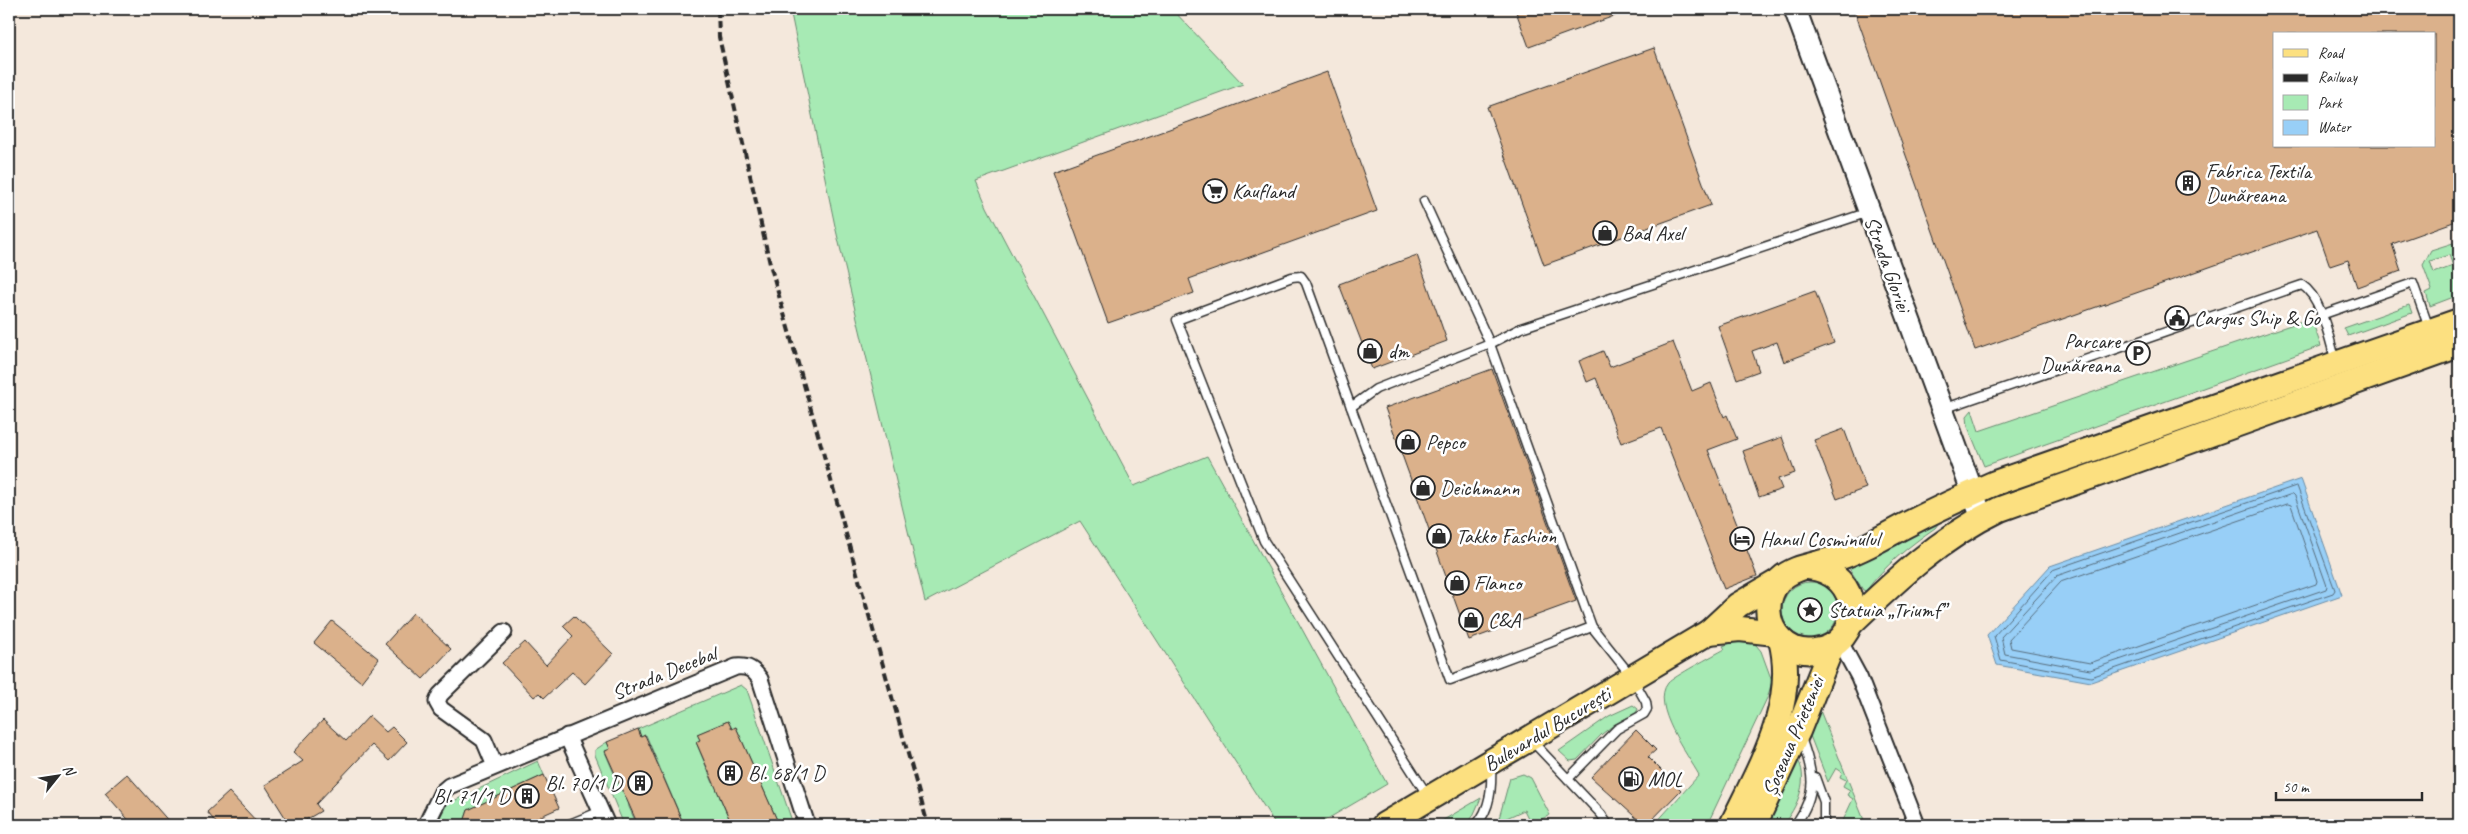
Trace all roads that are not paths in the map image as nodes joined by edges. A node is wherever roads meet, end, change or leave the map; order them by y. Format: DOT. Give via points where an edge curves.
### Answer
graph roads {
  1 [pos="1796,9"];
  2 [pos="1424,201"];
  3 [pos="1869,212"];
  4 [pos="2321,316"];
  5 [pos="2459,320"];
  6 [pos="2430,331"];
  7 [pos="1490,344"];
  8 [pos="2459,345"];
  9 [pos="2337,364"];
  10 [pos="1350,407"];
  11 [pos="1942,410"];
  12 [pos="1973,493"];
  13 [pos="1982,518"];
  14 [pos="1808,567"];
  15 [pos="1779,581"];
  16 [pos="1592,627"];
  17 [pos="504,632"];
  18 [pos="1709,632"];
  19 [pos="1778,636"];
  20 [pos="1840,637"];
  21 [pos="1632,677"];
  22 [pos="1798,730"];
  23 [pos="567,736"];
  24 [pos="1530,739"];
  25 [pos="1491,763"];
  26 [pos="1811,764"];
  27 [pos="495,766"];
  28 [pos="1568,779"];
  29 [pos="1430,799"];
  30 [pos="601,810"];
  31 [pos="426,825"];
  32 [pos="567,825"];
  33 [pos="607,825"];
  34 [pos="807,825"];
  35 [pos="1387,825"];
  36 [pos="1476,825"];
  37 [pos="1608,825"];
  38 [pos="1732,825"];
  39 [pos="1754,825"];
  40 [pos="1795,825"];
  41 [pos="1824,825"];
  42 [pos="1917,825"];
  1 -- 3 [label="main road, Strada Gloriei"];
  2 -- 7 [label="lane"];
  3 -- 7 [label="lane" via="1521,328"];
  3 -- 11 [label="main road, Strada Gloriei"];
  4 -- 6 [label="lane" via="2413,283"];
  4 -- 9 [label="lane"];
  4 -- 11 [label="lane" via="2310,291 2302,285"];
  5 -- 6 [label="main road"];
  6 -- 9 [label="main road"];
  7 -- 10 [label="lane" via="1376,389"];
  7 -- 16 [label="lane"];
  8 -- 13 [label="main road" via="2022,500"];
  9 -- 12 [label="main road"];
  10 -- 16 [label="lane" via="1450,680"];
  10 -- 29 [label="lane" via="1301,276 1177,320 1264,541"];
  11 -- 12 [label="main road, Strada Gloriei"];
  12 -- 13 [label="main road, Strada Gloriei"];
  12 -- 14 [label="main road" via="1854,551"];
  13 -- 20 [label="main road" via="1941,542 1912,566"];
  14 -- 15 [label="main road" via="1792,571"];
  14 -- 20 [label="main road" via="1828,572 1844,585 1852,604"];
  15 -- 18 [label="main road" via="1745,600"];
  15 -- 19 [label="main road" via="1768,606 1770,624"];
  16 -- 21 [label="lane"];
  17 -- 27 [label="street" via="440,695 438,702 441,709 484,740"];
  18 -- 19 [label="main road" via="1740,629"];
  18 -- 21 [label="main road, Bulevardul București"];
  19 -- 20 [label="main road" via="1796,650 1805,651 1823,650"];
  19 -- 38 [label="main road, Șoseaua Prieteniei" via="1786,658 1786,677 1778,718 1770,746"];
  20 -- 22 [label="main road, Șoseaua Prieteniei"];
  20 -- 42 [label="street"];
  21 -- 24 [label="main road, Bulevardul București"];
  21 -- 28 [label="lane" via="1646,702 1644,714 1617,729"];
  22 -- 26 [label="lane"];
  22 -- 39 [label="main road, Șoseaua Prieteniei"];
  23 -- 27 [label="street, Strada Decebal"];
  23 -- 30 [label="street"];
  23 -- 34 [label="street, Strada Decebal" via="736,667 753,670 760,679"];
  24 -- 25 [label="main road, Bulevardul București"];
  24 -- 28 [label="lane"];
  25 -- 29 [label="main road, Bulevardul București"];
  25 -- 36 [label="lane" via="1492,790 1482,820"];
  26 -- 40 [label="lane" via="1813,785 1810,797"];
  26 -- 41 [label="lane" via="1824,802"];
  27 -- 31 [label="street, Strada Decebal" via="449,786 442,792"];
  28 -- 37 [label="lane"];
  29 -- 35 [label="main road, Bulevardul București"];
  30 -- 32 [label="lane"];
  30 -- 33 [label="street"];
}
